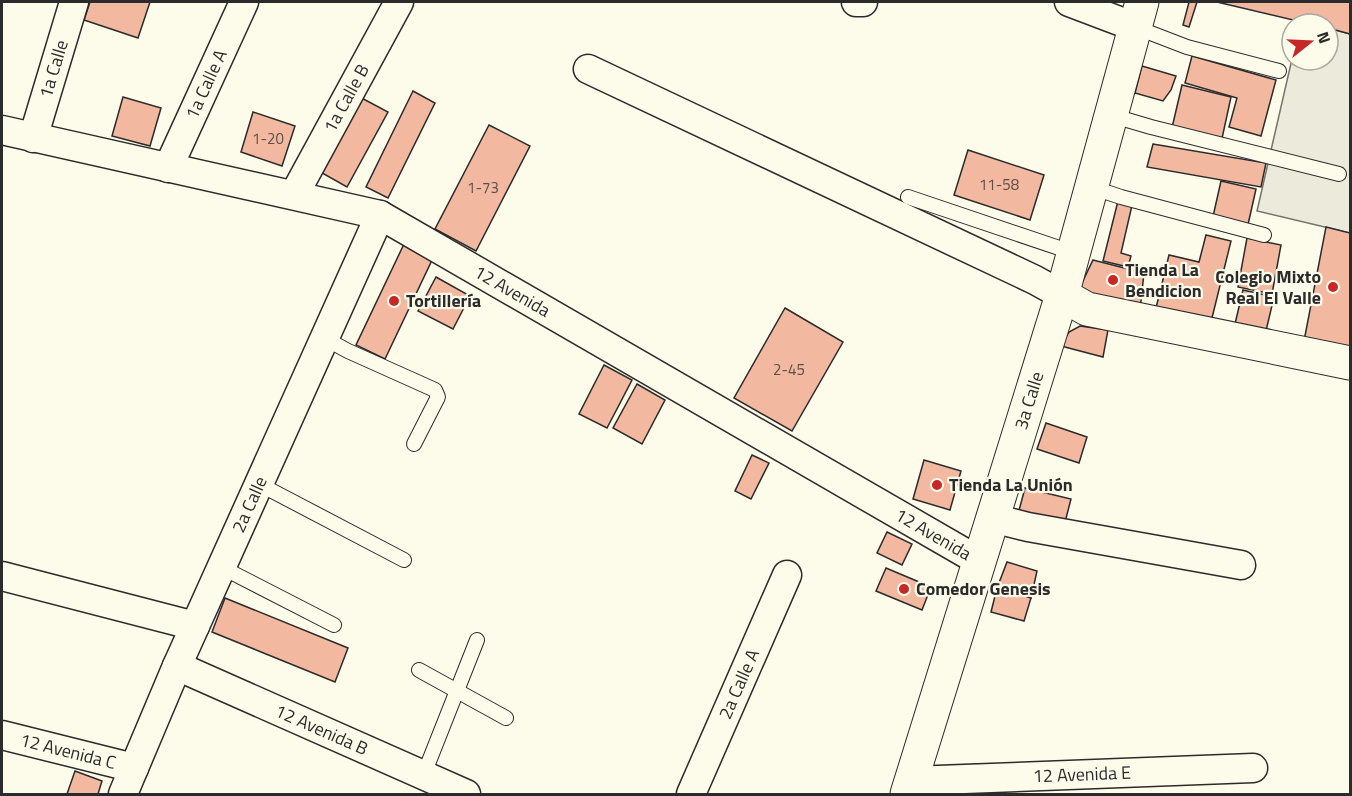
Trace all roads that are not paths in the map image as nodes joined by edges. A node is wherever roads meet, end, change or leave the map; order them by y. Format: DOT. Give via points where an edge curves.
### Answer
graph roads {
  1 [pos="74,2"];
  2 [pos="244,2"];
  3 [pos="399,2"];
  4 [pos="856,2"];
  5 [pos="863,2"];
  6 [pos="1070,2"];
  7 [pos="1138,14"];
  8 [pos="588,69"];
  9 [pos="1279,71"];
  10 [pos="1110,115"];
  11 [pos="2,130"];
  12 [pos="33,138"];
  13 [pos="168,168"];
  14 [pos="1339,174"];
  15 [pos="1091,188"];
  16 [pos="294,195"];
  17 [pos="908,197"];
  18 [pos="380,214"];
  19 [pos="1264,236"];
  20 [pos="1074,253"];
  21 [pos="1062,295"];
  22 [pos="324,338"];
  23 [pos="1350,363"];
  24 [pos="414,444"];
  25 [pos="259,484"];
  26 [pos="992,518"];
  27 [pos="404,560"];
  28 [pos="979,561"];
  29 [pos="1241,565"];
  30 [pos="222,567"];
  31 [pos="787,575"];
  32 [pos="2,576"];
  33 [pos="334,625"];
  34 [pos="195,626"];
  35 [pos="477,640"];
  36 [pos="177,666"];
  37 [pos="419,670"];
  38 [pos="456,691"];
  39 [pos="506,718"];
  40 [pos="2,735"];
  41 [pos="134,768"];
  42 [pos="1252,768"];
  43 [pos="423,774"];
  44 [pos="909,788"];
  45 [pos="123,795"];
  46 [pos="466,795"];
  47 [pos="691,795"];
  1 -- 12 [label="street, 1a Calle"];
  2 -- 13 [label="street, 1a Calle A"];
  3 -- 16 [label="street, 1a Calle B"];
  4 -- 5 [label="street"];
  6 -- 7 [label="street"];
  7 -- 9 [label="lane" via="1187,47"];
  7 -- 10 [label="main road, 3a Calle"];
  8 -- 21 [label="street"];
  10 -- 14 [label="lane"];
  10 -- 15 [label="main road, 3a Calle"];
  11 -- 12 [label="street, 12 Avenida"];
  12 -- 13 [label="street, 12 Avenida"];
  13 -- 16 [label="street, 12 Avenida"];
  15 -- 19 [label="lane"];
  15 -- 20 [label="main road, 3a Calle"];
  16 -- 18 [label="street, 12 Avenida"];
  17 -- 20 [label="lane"];
  18 -- 22 [label="street, 2a Calle"];
  18 -- 28 [label="street, 12 Avenida"];
  20 -- 21 [label="main road, 3a Calle"];
  21 -- 23 [label="main road" via="1087,309"];
  21 -- 26 [label="main road, 3a Calle"];
  22 -- 24 [label="lane" via="435,390 438,397"];
  22 -- 25 [label="street, 2a Calle"];
  25 -- 27 [label="lane"];
  25 -- 30 [label="street, 2a Calle"];
  26 -- 28 [label="main road, 3a Calle"];
  26 -- 29 [label="street"];
  28 -- 44 [label="main road, 3a Calle"];
  30 -- 33 [label="lane"];
  30 -- 34 [label="street, 2a Calle"];
  31 -- 47 [label="street, 2a Calle A"];
  32 -- 34 [label="street"];
  34 -- 36 [label="street, 2a Calle"];
  35 -- 38 [label="lane"];
  36 -- 41 [label="street, 2a Calle"];
  36 -- 43 [label="street, 12 Avenida B"];
  37 -- 38 [label="lane"];
  38 -- 39 [label="lane"];
  38 -- 43 [label="lane"];
  40 -- 41 [label="street, 12 Avenida C"];
  41 -- 45 [label="street, 2a Calle"];
  42 -- 44 [label="street, 12 Avenida E"];
  43 -- 46 [label="street, 12 Avenida B"];
}
